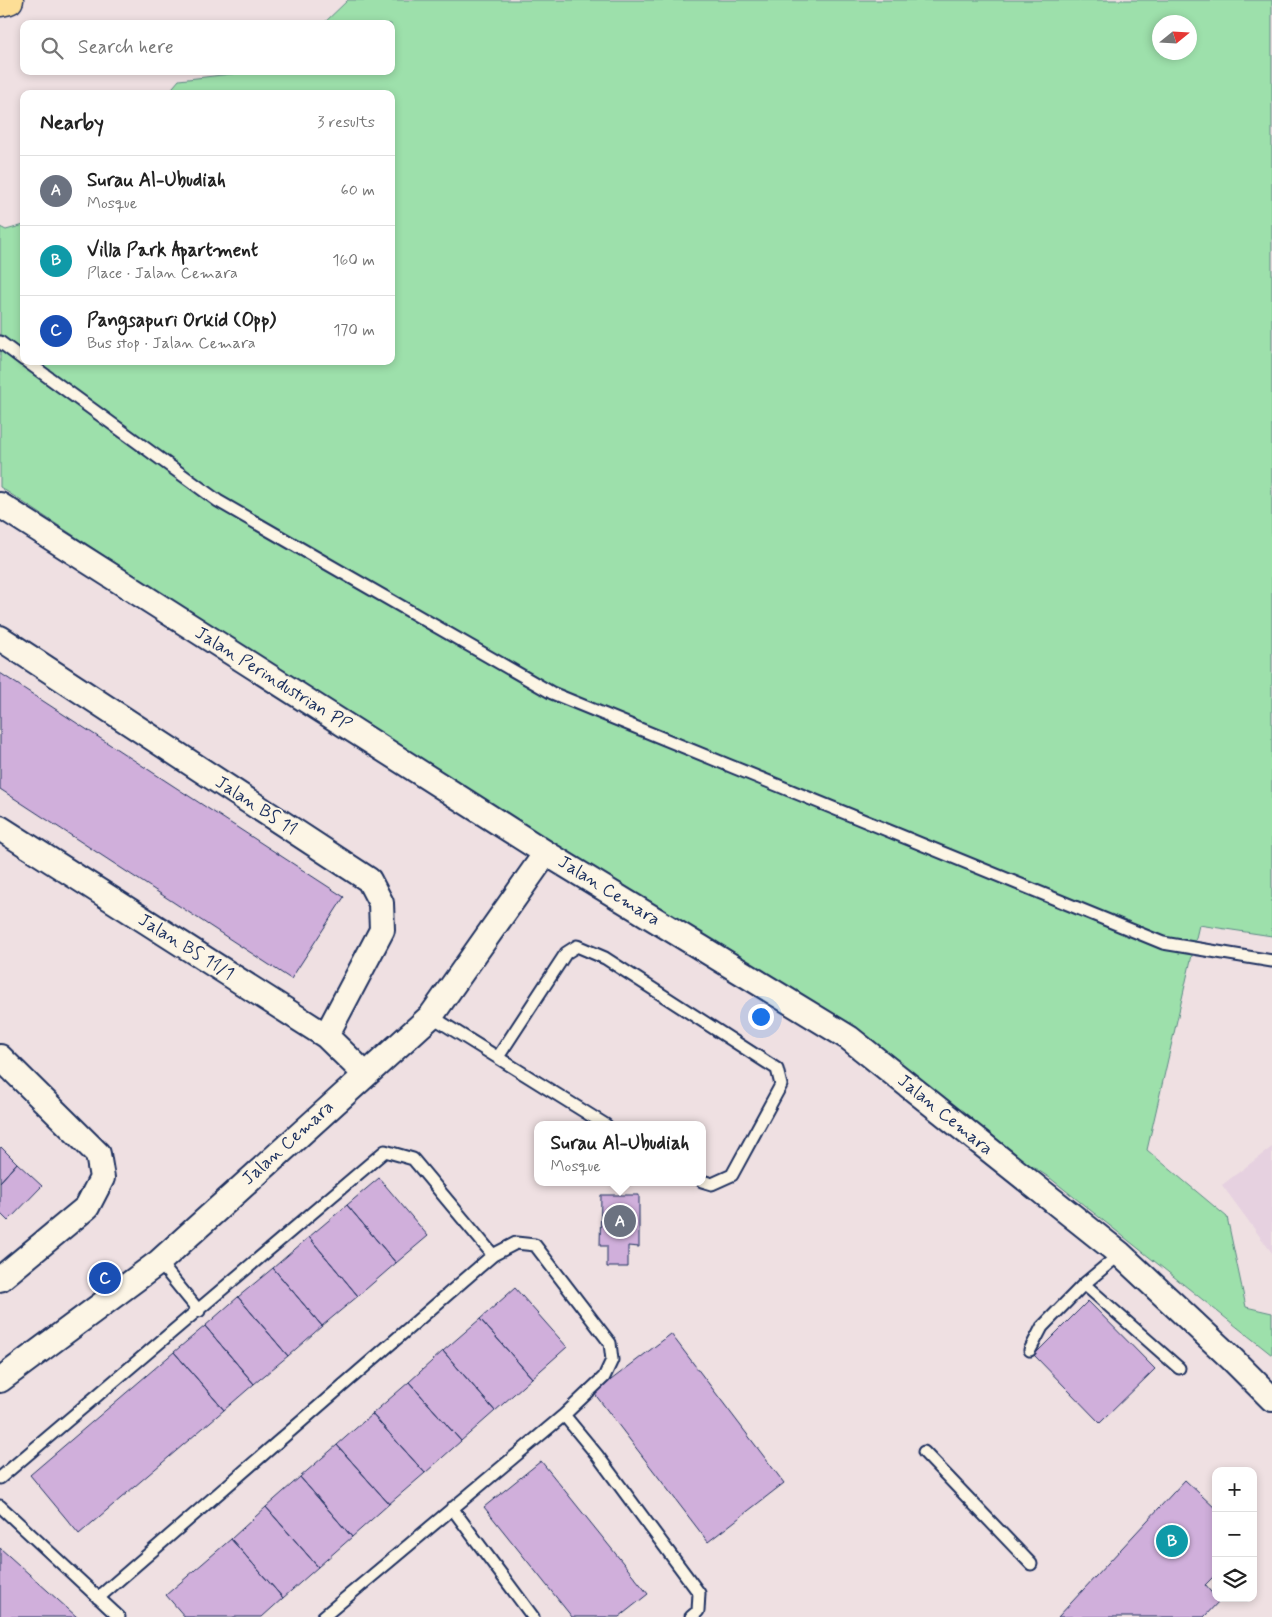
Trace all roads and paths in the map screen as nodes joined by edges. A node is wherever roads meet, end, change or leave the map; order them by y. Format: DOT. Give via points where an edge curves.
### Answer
graph roads {
  1 [pos="9,0"];
  2 [pos="0,2"];
  3 [pos="0,342"];
  4 [pos="20,356"];
  5 [pos="32,365"];
  6 [pos="0,505"];
  7 [pos="0,638"];
  8 [pos="1,831"];
  9 [pos="546,852"];
  10 [pos="1272,961"];
  11 [pos="431,1016"];
  12 [pos="326,1036"];
  13 [pos="0,1056"];
  14 [pos="498,1057"];
  15 [pos="365,1074"];
  16 [pos="600,1121"];
  17 [pos="706,1182"];
  18 [pos="1120,1254"];
  19 [pos="493,1255"];
  20 [pos="159,1262"];
  21 [pos="0,1279"];
  22 [pos="1084,1284"];
  23 [pos="199,1311"];
  24 [pos="1030,1350"];
  25 [pos="1179,1368"];
  26 [pos="0,1380"];
  27 [pos="1272,1399"];
  28 [pos="564,1415"];
  29 [pos="924,1452"];
  30 [pos="0,1478"];
  31 [pos="0,1506"];
  32 [pos="452,1508"];
  33 [pos="1031,1564"];
  34 [pos="98,1598"];
  35 [pos="119,1617"];
  36 [pos="323,1617"];
  37 [pos="533,1617"];
  38 [pos="691,1617"];
  1 -- 2 [label="highway"];
  3 -- 4 [label="lane"];
  5 -- 10 [label="lane" via="218,500 552,693 1162,943"];
  6 -- 9 [label="street, Jalan Perindustrian PP"];
  7 -- 12 [label="street, Jalan BS 11" via="369,880 381,903 382,930"];
  8 -- 12 [label="street, Jalan BS 11/1"];
  9 -- 11 [label="street, Jalan Cemara"];
  9 -- 18 [label="street, Jalan Cemara" via="849,1038"];
  11 -- 14 [label="lane"];
  11 -- 15 [label="street, Jalan Cemara"];
  12 -- 15 [label="street, Jalan BS 11/1"];
  13 -- 21 [label="street" via="98,1154 102,1178 87,1207"];
  14 -- 16 [label="lane"];
  14 -- 17 [label="lane" via="566,953 577,946 605,958 777,1069 781,1086 732,1175 712,1184"];
  15 -- 20 [label="street, Jalan Cemara"];
  18 -- 22 [label="lane"];
  18 -- 27 [label="street, Jalan Cemara"];
  19 -- 23 [label="lane" via="412,1159 385,1151"];
  19 -- 28 [label="lane" via="516,1243 535,1245 610,1343 612,1360 604,1376"];
  19 -- 34 [label="lane"];
  20 -- 23 [label="lane"];
  20 -- 26 [label="street, Jalan Cemara"];
  22 -- 24 [label="lane" via="1042,1327"];
  22 -- 25 [label="lane"];
  23 -- 30 [label="lane"];
  28 -- 32 [label="lane"];
  28 -- 38 [label="lane" via="700,1593 698,1611"];
  29 -- 33 [label="lane"];
  31 -- 34 [label="lane"];
  32 -- 36 [label="lane"];
  32 -- 37 [label="lane"];
  34 -- 35 [label="lane"];
}
